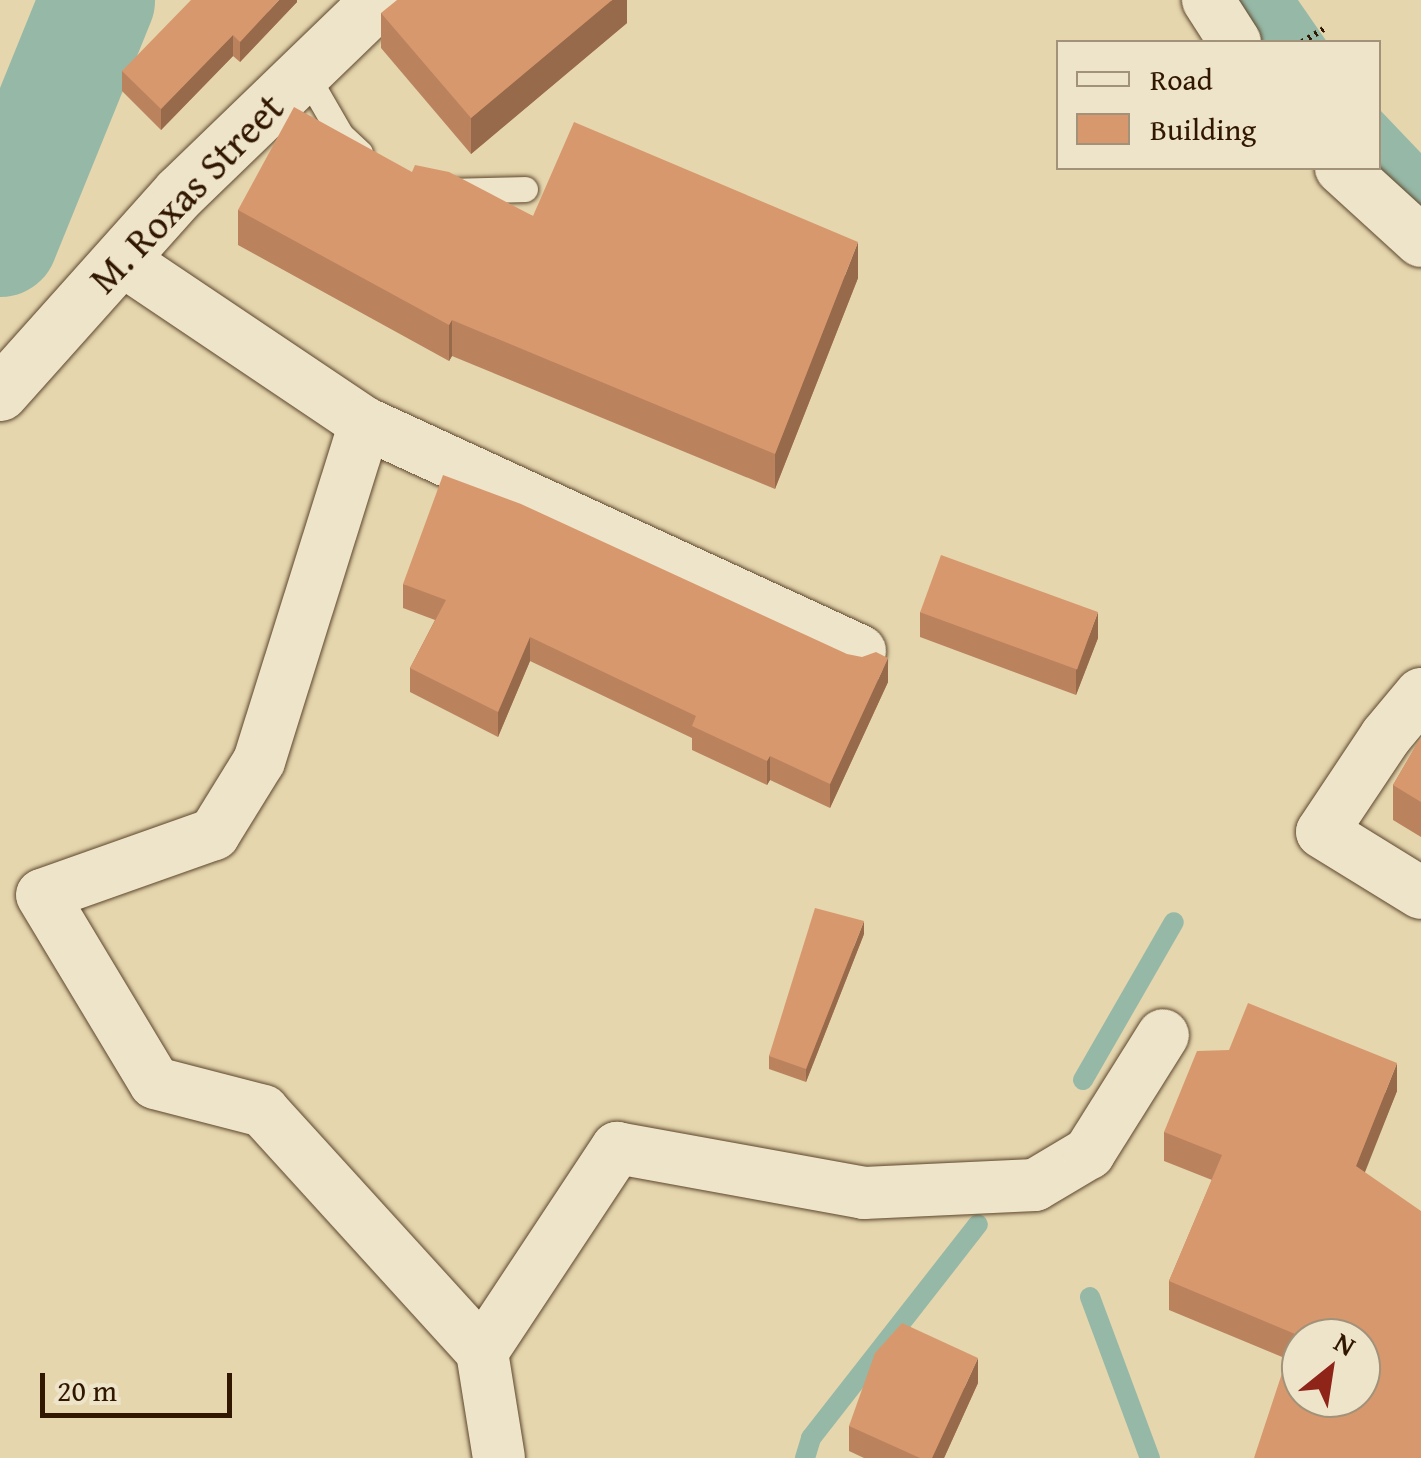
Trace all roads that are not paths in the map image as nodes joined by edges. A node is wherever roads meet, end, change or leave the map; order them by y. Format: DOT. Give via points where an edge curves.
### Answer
graph roads {
  1 [pos="380,0"];
  2 [pos="1208,0"];
  3 [pos="1234,40"];
  4 [pos="304,71"];
  5 [pos="374,166"];
  6 [pos="1343,170"];
  7 [pos="424,186"];
  8 [pos="525,189"];
  9 [pos="1421,240"];
  10 [pos="122,260"];
  11 [pos="0,393"];
  12 [pos="365,423"];
  13 [pos="860,651"];
  14 [pos="1421,694"];
  15 [pos="1421,894"];
  16 [pos="1163,1035"];
  17 [pos="482,1352"];
  18 [pos="499,1458"];
  1 -- 4 [label="main road, M. Roxas Street"];
  2 -- 3 [label="street"];
  4 -- 5 [label="lane" via="341,135"];
  4 -- 10 [label="main road, M. Roxas Street" via="180,192"];
  6 -- 9 [label="street"];
  7 -- 8 [label="lane"];
  10 -- 11 [label="main road, M. Roxas Street"];
  10 -- 12 [label="street"];
  12 -- 13 [label="street"];
  12 -- 17 [label="street" via="259,761 214,834 42,896 155,1083 263,1112"];
  14 -- 15 [label="street" via="1322,832"];
  16 -- 17 [label="street" via="1089,1153 1035,1186 864,1193 617,1148"];
  17 -- 18 [label="street"];
}
